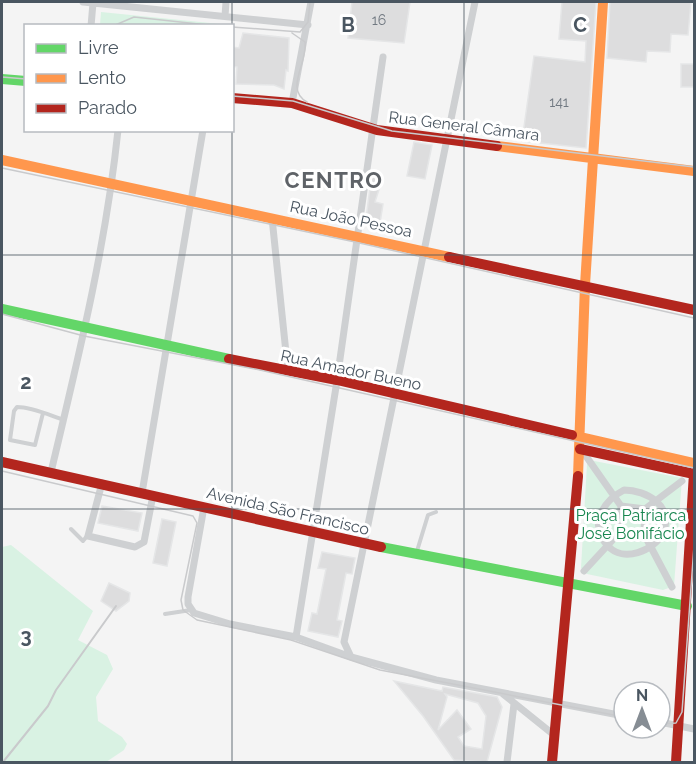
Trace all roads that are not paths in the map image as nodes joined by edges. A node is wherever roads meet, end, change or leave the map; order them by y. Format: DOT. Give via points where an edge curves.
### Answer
graph roads {
  1 [pos="83,2"];
  2 [pos="226,2"];
  3 [pos="311,2"];
  4 [pos="475,2"];
  5 [pos="603,2"];
  6 [pos="93,3"];
  7 [pos="128,4"];
  8 [pos="225,16"];
  9 [pos="91,24"];
  10 [pos="308,25"];
  11 [pos="383,57"];
  12 [pos="2,79"];
  13 [pos="24,81"];
  14 [pos="234,98"];
  15 [pos="292,103"];
  16 [pos="372,129"];
  17 [pos="118,132"];
  18 [pos="203,132"];
  19 [pos="447,139"];
  20 [pos="595,156"];
  21 [pos="2,160"];
  22 [pos="694,171"];
  23 [pos="113,183"];
  24 [pos="191,200"];
  25 [pos="273,218"];
  26 [pos="356,236"];
  27 [pos="423,250"];
  28 [pos="585,285"];
  29 [pos="2,309"];
  30 [pos="694,310"];
  31 [pos="85,330"];
  32 [pos="167,347"];
  33 [pos="288,372"];
  34 [pos="337,380"];
  35 [pos="394,393"];
  36 [pos="43,413"];
  37 [pos="64,420"];
  38 [pos="581,443"];
  39 [pos="2,462"];
  40 [pos="694,463"];
  41 [pos="51,472"];
  42 [pos="694,473"];
  43 [pos="682,481"];
  44 [pos="102,483"];
  45 [pos="148,494"];
  46 [pos="614,495"];
  47 [pos="657,500"];
  48 [pos="621,506"];
  49 [pos="204,507"];
  50 [pos="645,509"];
  51 [pos="436,512"];
  52 [pos="693,523"];
  53 [pos="71,529"];
  54 [pos="314,531"];
  55 [pos="620,532"];
  56 [pos="644,534"];
  57 [pos="88,536"];
  58 [pos="364,544"];
  59 [pos="607,546"];
  60 [pos="651,547"];
  61 [pos="416,554"];
  62 [pos="584,571"];
  63 [pos="569,583"];
  64 [pos="672,587"];
  65 [pos="691,607"];
  66 [pos="191,610"];
  67 [pos="165,614"];
  68 [pos="296,637"];
  69 [pos="344,642"];
  70 [pos="332,651"];
  71 [pos="351,657"];
  72 [pos="503,694"];
  73 [pos="514,704"];
  74 [pos="558,704"];
  75 [pos="612,714"];
  76 [pos="672,725"];
  77 [pos="679,726"];
  78 [pos="694,729"];
  79 [pos="554,735"];
  80 [pos="507,762"];
  81 [pos="552,762"];
  82 [pos="676,762"];
  1 -- 6 [label="street"];
  2 -- 8 [label="street"];
  3 -- 10 [label="street"];
  4 -- 19 [label="street"];
  5 -- 20 [label="street"];
  6 -- 7 [label="street"];
  6 -- 9 [label="street"];
  7 -- 8 [label="street"];
  8 -- 10 [label="street"];
  10 -- 15 [label="street"];
  11 -- 16 [label="street"];
  12 -- 13 [label="street"];
  14 -- 15 [label="street, Rua General Câmara"];
  15 -- 16 [label="street, Rua General Câmara"];
  16 -- 19 [label="street, Rua General Câmara"];
  16 -- 26 [label="street"];
  17 -- 23 [label="street"];
  18 -- 24 [label="street"];
  19 -- 20 [label="street, Rua General Câmara"];
  19 -- 27 [label="street"];
  20 -- 22 [label="street, Rua General Câmara"];
  20 -- 28 [label="street"];
  21 -- 23 [label="street, Rua João Pessoa"];
  23 -- 24 [label="street, Rua João Pessoa"];
  23 -- 31 [label="street"];
  24 -- 25 [label="street, Rua João Pessoa"];
  24 -- 32 [label="street"];
  25 -- 26 [label="street, Rua João Pessoa"];
  25 -- 33 [label="street"];
  26 -- 27 [label="street, Rua João Pessoa"];
  26 -- 34 [label="street"];
  27 -- 28 [label="street, Rua João Pessoa"];
  27 -- 35 [label="street"];
  28 -- 30 [label="street, Rua João Pessoa"];
  28 -- 38 [label="street"];
  29 -- 31 [label="street, Rua Amador Bueno"];
  31 -- 32 [label="street, Rua Amador Bueno"];
  31 -- 37 [label="street"];
  32 -- 33 [label="street, Rua Amador Bueno"];
  32 -- 45 [label="street"];
  33 -- 34 [label="street, Rua Amador Bueno"];
  34 -- 35 [label="street, Rua Amador Bueno"];
  34 -- 54 [label="street"];
  35 -- 38 [label="street, Rua Amador Bueno"];
  35 -- 58 [label="street"];
  36 -- 36 [label="lane" via="17,407 10,440 35,445"];
  36 -- 37 [label="lane"];
  37 -- 41 [label="street"];
  38 -- 40 [label="street, Rua Amador Bueno"];
  38 -- 42 [label="street"];
  38 -- 46 [label="street"];
  38 -- 63 [label="street"];
  39 -- 41 [label="street, Avenida São Francisco"];
  41 -- 44 [label="street, Avenida São Francisco"];
  42 -- 52 [label="street"];
  43 -- 47 [label="street"];
  44 -- 45 [label="street, Avenida São Francisco"];
  44 -- 57 [label="street"];
  45 -- 49 [label="street, Avenida São Francisco"];
  45 -- 57 [label="street" via="144,542 140,546"];
  46 -- 47 [label="street" via="624,490 640,490"];
  46 -- 48 [label="street"];
  46 -- 59 [label="street" via="606,501 599,516"];
  47 -- 50 [label="street"];
  47 -- 60 [label="street" via="664,515 663,532"];
  48 -- 50 [label="street"];
  48 -- 55 [label="street"];
  49 -- 54 [label="street, Avenida São Francisco"];
  49 -- 66 [label="street" via="189,590"];
  50 -- 56 [label="street"];
  51 -- 61 [label="lane" via="428,514"];
  52 -- 65 [label="street"];
  53 -- 57 [label="lane" via="80,540"];
  54 -- 58 [label="street, Avenida São Francisco"];
  54 -- 68 [label="street"];
  55 -- 56 [label="street"];
  55 -- 59 [label="street"];
  56 -- 60 [label="street"];
  58 -- 61 [label="street, Avenida São Francisco"];
  58 -- 69 [label="street"];
  59 -- 60 [label="street" via="617,553 634,554"];
  59 -- 62 [label="street"];
  60 -- 64 [label="street"];
  61 -- 63 [label="street, Avenida São Francisco"];
  63 -- 65 [label="street"];
  63 -- 74 [label="street"];
  65 -- 77 [label="street"];
  66 -- 67 [label="lane"];
  66 -- 68 [label="street" via="201,616"];
  68 -- 70 [label="street"];
  69 -- 70 [label="street"];
  69 -- 71 [label="street"];
  70 -- 71 [label="street"];
  71 -- 72 [label="street"];
  72 -- 73 [label="street"];
  72 -- 74 [label="street"];
  73 -- 79 [label="street"];
  73 -- 80 [label="street"];
  74 -- 75 [label="street"];
  74 -- 79 [label="street"];
  76 -- 77 [label="street"];
  77 -- 78 [label="street"];
  77 -- 82 [label="street"];
  79 -- 81 [label="street"];
}
